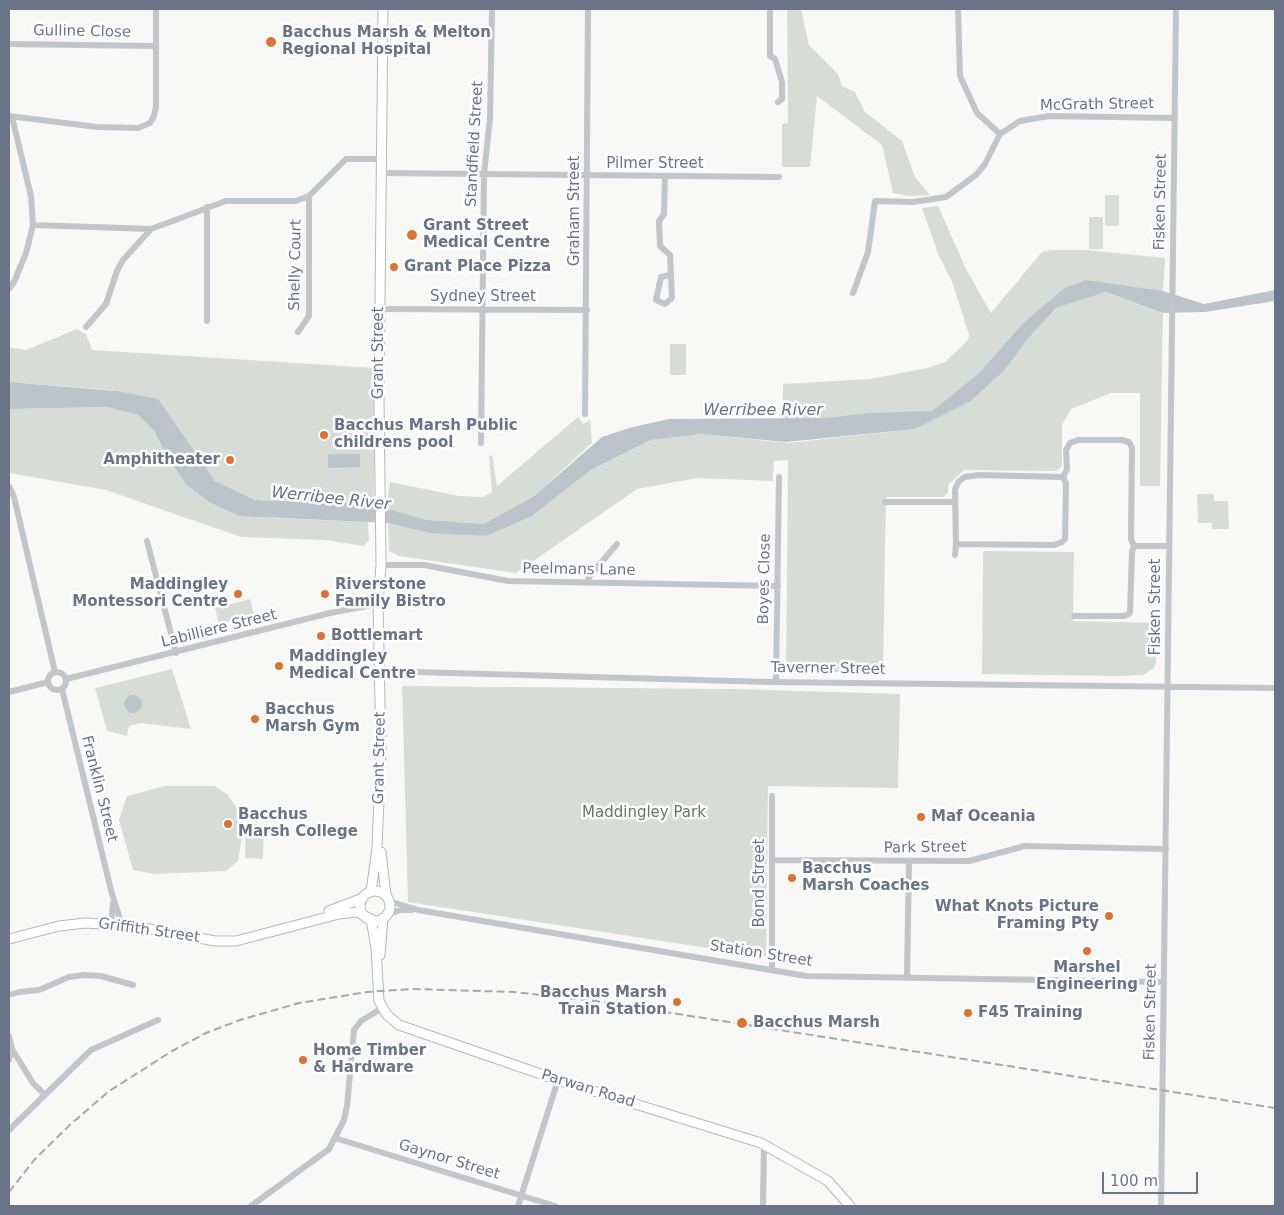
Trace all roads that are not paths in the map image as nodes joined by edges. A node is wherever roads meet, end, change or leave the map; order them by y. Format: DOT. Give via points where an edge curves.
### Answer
graph roads {
  1 [pos="156,9"];
  2 [pos="384,9"];
  3 [pos="492,9"];
  4 [pos="588,9"];
  5 [pos="770,9"];
  6 [pos="958,9"];
  7 [pos="1176,9"];
  8 [pos="9,44"];
  9 [pos="155,46"];
  10 [pos="778,102"];
  11 [pos="10,116"];
  12 [pos="1175,118"];
  13 [pos="1000,134"];
  14 [pos="381,159"];
  15 [pos="381,173"];
  16 [pos="484,174"];
  17 [pos="588,176"];
  18 [pos="665,176"];
  19 [pos="779,177"];
  20 [pos="309,196"];
  21 [pos="207,207"];
  22 [pos="33,226"];
  23 [pos="150,229"];
  24 [pos="670,275"];
  25 [pos="9,290"];
  26 [pos="853,293"];
  27 [pos="380,309"];
  28 [pos="483,310"];
  29 [pos="587,310"];
  30 [pos="207,321"];
  31 [pos="86,327"];
  32 [pos="298,332"];
  33 [pos="585,414"];
  34 [pos="481,443"];
  35 [pos="779,477"];
  36 [pos="1063,477"];
  37 [pos="9,486"];
  38 [pos="885,502"];
  39 [pos="955,502"];
  40 [pos="147,541"];
  41 [pos="616,544"];
  42 [pos="956,544"];
  43 [pos="1134,546"];
  44 [pos="1168,546"];
  45 [pos="955,555"];
  46 [pos="381,565"];
  47 [pos="587,583"];
  48 [pos="778,586"];
  49 [pos="378,604"];
  50 [pos="1074,616"];
  51 [pos="176,653"];
  52 [pos="55,672"];
  53 [pos="380,672"];
  54 [pos="66,680"];
  55 [pos="776,681"];
  56 [pos="48,682"];
  57 [pos="1168,687"];
  58 [pos="1275,688"];
  59 [pos="62,689"];
  60 [pos="9,692"];
  61 [pos="772,796"];
  62 [pos="379,817"];
  63 [pos="1166,849"];
  64 [pos="772,860"];
  65 [pos="909,861"];
  66 [pos="371,892"];
  67 [pos="112,894"];
  68 [pos="363,898"];
  69 [pos="387,898"];
  70 [pos="418,910"];
  71 [pos="385,917"];
  72 [pos="369,918"];
  73 [pos="111,924"];
  74 [pos="122,925"];
  75 [pos="261,935"];
  76 [pos="9,939"];
  77 [pos="772,970"];
  78 [pos="378,975"];
  79 [pos="907,977"];
  80 [pos="1164,982"];
  81 [pos="133,985"];
  82 [pos="9,995"];
  83 [pos="382,1008"];
  84 [pos="158,1020"];
  85 [pos="9,1036"];
  86 [pos="12,1049"];
  87 [pos="9,1060"];
  88 [pos="558,1080"];
  89 [pos="45,1095"];
  90 [pos="9,1130"];
  91 [pos="335,1138"];
  92 [pos="764,1144"];
  93 [pos="522,1196"];
  94 [pos="251,1206"];
  95 [pos="518,1206"];
  96 [pos="555,1206"];
  97 [pos="762,1206"];
  98 [pos="850,1206"];
  99 [pos="1160,1206"];
  1 -- 9 [label="street"];
  2 -- 14 [label="main road, Grant Street"];
  3 -- 16 [label="street, Standfield Street" via="490,118"];
  4 -- 17 [label="street, Graham Street"];
  5 -- 10 [label="street" via="770,56 775,59 782,82 782,99"];
  6 -- 13 [label="street" via="960,76 977,114"];
  7 -- 12 [label="street, Fisken Street"];
  8 -- 9 [label="street, Gulline Close"];
  9 -- 11 [label="street" via="156,106 154,116 144,126 97,127"];
  11 -- 22 [label="street" via="31,196"];
  12 -- 13 [label="street, McGrath Street" via="1048,116 1020,121"];
  12 -- 44 [label="street, Fisken Street"];
  13 -- 26 [label="street" via="976,175 946,198 913,202 875,201 868,252"];
  14 -- 15 [label="main road, Grant Street"];
  14 -- 20 [label="street" via="346,159"];
  15 -- 16 [label="street, Pilmer Street"];
  15 -- 27 [label="main road, Grant Street"];
  16 -- 17 [label="street, Pilmer Street"];
  16 -- 28 [label="street, Standfield Street"];
  17 -- 18 [label="street, Pilmer Street"];
  17 -- 29 [label="street, Graham Street"];
  18 -- 19 [label="street, Pilmer Street"];
  18 -- 24 [label="street" via="664,214 659,221 660,246 670,255"];
  20 -- 21 [label="street" via="296,201 226,201"];
  20 -- 32 [label="street, Shelly Court" via="309,316"];
  21 -- 23 [label="street"];
  21 -- 30 [label="street"];
  22 -- 23 [label="street"];
  22 -- 25 [label="street" via="26,253"];
  23 -- 31 [label="street" via="123,260 106,304"];
  27 -- 28 [label="street, Sydney Street"];
  27 -- 46 [label="main road, Grant Street"];
  28 -- 29 [label="street, Sydney Street"];
  28 -- 34 [label="street, Standfield Street"];
  29 -- 33 [label="street, Graham Street"];
  35 -- 48 [label="street, Boyes Close"];
  36 -- 39 [label="street" via="972,475 959,481"];
  36 -- 42 [label="street" via="1066,483 1065,536 1062,542 1054,545"];
  36 -- 43 [label="street" via="1066,450 1070,443 1078,440 1129,442 1132,448 1131,539"];
  37 -- 52 [label="street"];
  38 -- 39 [label="street"];
  39 -- 42 [label="street"];
  40 -- 51 [label="street"];
  41 -- 47 [label="street" via="589,576"];
  42 -- 45 [label="street"];
  43 -- 44 [label="street"];
  43 -- 50 [label="street" via="1130,613 1124,616"];
  44 -- 57 [label="street, Fisken Street"];
  46 -- 47 [label="street, Peelmans Lane" via="424,565 508,581"];
  46 -- 49 [label="main road, Grant Street"];
  47 -- 48 [label="street, Peelmans Lane"];
  48 -- 55 [label="street, Boyes Close"];
  49 -- 51 [label="street, Labilliere Street" via="330,613"];
  49 -- 53 [label="main road, Grant Street"];
  51 -- 54 [label="street, Labilliere Street"];
  52 -- 54 [label="street" via="63,674"];
  52 -- 56 [label="street" via="49,676"];
  53 -- 55 [label="street, Taverner Street"];
  53 -- 62 [label="main road, Grant Street"];
  54 -- 59 [label="street"];
  55 -- 57 [label="street, Taverner Street"];
  56 -- 59 [label="street" via="52,688"];
  56 -- 60 [label="street"];
  57 -- 58 [label="street, Taverner Street"];
  57 -- 63 [label="street, Fisken Street"];
  59 -- 67 [label="street, Franklin Street"];
  61 -- 64 [label="street, Bond Street"];
  62 -- 66 [label="main road, Grant Street"];
  62 -- 69 [label="main road, Grant Street"];
  63 -- 65 [label="street, Park Street" via="1025,846 969,861"];
  63 -- 80 [label="street, Fisken Street"];
  64 -- 65 [label="street, Park Street"];
  64 -- 77 [label="street, Bond Street"];
  65 -- 79 [label="street"];
  66 -- 68 [label="main road"];
  66 -- 69 [label="main road" via="378,891"];
  67 -- 73 [label="street, Franklin Street"];
  67 -- 74 [label="street, Franklin Street"];
  68 -- 72 [label="main road" via="361,908"];
  68 -- 75 [label="main road, Griffith Street"];
  69 -- 70 [label="street, Station Street"];
  69 -- 71 [label="main road" via="390,908"];
  70 -- 71 [label="street, Station Street" via="401,910"];
  70 -- 77 [label="street, Station Street"];
  71 -- 72 [label="main road"];
  71 -- 78 [label="main road"];
  72 -- 75 [label="main road, Griffith Street" via="357,912 339,914"];
  72 -- 78 [label="main road"];
  73 -- 74 [label="main road, Griffith Street"];
  73 -- 76 [label="main road, Griffith Street" via="60,926"];
  74 -- 75 [label="main road, Griffith Street" via="215,941 236,941"];
  77 -- 79 [label="street, Station Street" via="806,976"];
  78 -- 83 [label="main road" via="378,997"];
  79 -- 80 [label="street, Station Street"];
  80 -- 99 [label="street, Fisken Street"];
  81 -- 82 [label="street" via="84,975 69,977 39,990"];
  83 -- 88 [label="main road, Parwan Road" via="393,1021 407,1029"];
  83 -- 91 [label="street" via="361,1021 354,1030 347,1106"];
  84 -- 89 [label="street" via="91,1050"];
  85 -- 86 [label="street"];
  86 -- 87 [label="street"];
  86 -- 89 [label="street" via="32,1082"];
  88 -- 92 [label="main road, Parwan Road"];
  88 -- 93 [label="street"];
  89 -- 90 [label="street"];
  91 -- 93 [label="street, Gaynor Street"];
  91 -- 94 [label="street" via="329,1149"];
  92 -- 97 [label="street"];
  92 -- 98 [label="main road, Parwan Road" via="828,1181"];
  93 -- 95 [label="street"];
  93 -- 96 [label="street, Gaynor Street"];
}
